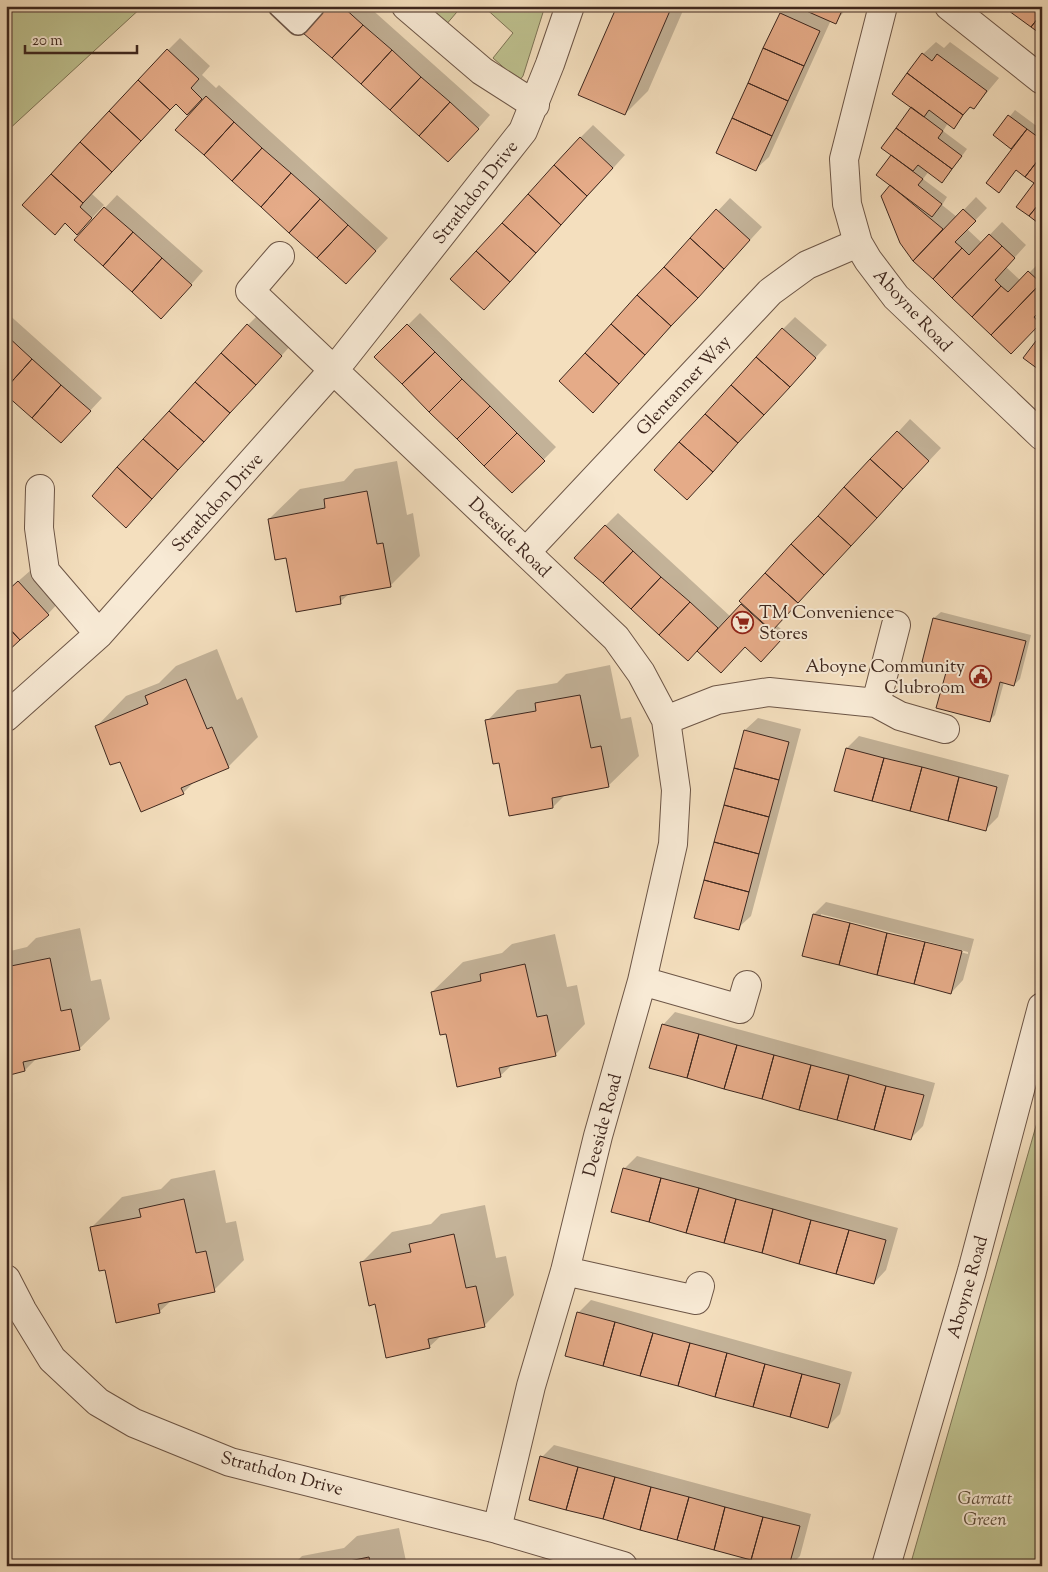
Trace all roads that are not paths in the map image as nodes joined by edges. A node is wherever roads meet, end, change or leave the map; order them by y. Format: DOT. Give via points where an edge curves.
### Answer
graph roads {
  1 [pos="279,6"];
  2 [pos="314,6"];
  3 [pos="406,6"];
  4 [pos="570,6"];
  5 [pos="883,6"];
  6 [pos="949,6"];
  7 [pos="1042,80"];
  8 [pos="534,105"];
  9 [pos="858,243"];
  10 [pos="280,256"];
  11 [pos="335,369"];
  12 [pos="1042,436"];
  13 [pos="40,489"];
  14 [pos="526,552"];
  15 [pos="896,625"];
  16 [pos="99,634"];
  17 [pos="876,703"];
  18 [pos="6,717"];
  19 [pos="666,720"];
  20 [pos="945,729"];
  21 [pos="642,981"];
  22 [pos="747,985"];
  23 [pos="1042,1007"];
  24 [pos="565,1271"];
  25 [pos="6,1279"];
  26 [pos="700,1286"];
  27 [pos="497,1529"];
  28 [pos="623,1566"];
  29 [pos="886,1566"];
  1 -- 2 [label="lane" via="298,24"];
  3 -- 8 [label="street" via="482,71"];
  4 -- 8 [label="street, Strathdon Drive"];
  5 -- 9 [label="street, Aboyne Road" via="844,159 847,204"];
  6 -- 7 [label="street"];
  8 -- 11 [label="street, Strathdon Drive" via="522,131"];
  9 -- 12 [label="street, Aboyne Road" via="896,297"];
  9 -- 14 [label="street, Glentanner Way" via="807,264 770,292"];
  10 -- 11 [label="street" via="250,291"];
  11 -- 14 [label="street, Deeside Road"];
  11 -- 16 [label="street, Strathdon Drive"];
  13 -- 16 [label="street" via="39,528 45,571"];
  14 -- 19 [label="street, Deeside Road" via="616,638 641,673"];
  15 -- 17 [label="street"];
  16 -- 18 [label="street, Strathdon Drive"];
  17 -- 19 [label="street" via="769,692 717,700"];
  17 -- 20 [label="street" via="900,716"];
  19 -- 21 [label="street, Deeside Road" via="676,790 673,844"];
  21 -- 22 [label="street" via="740,1009"];
  21 -- 24 [label="street, Deeside Road" via="598,1136"];
  23 -- 29 [label="street, Aboyne Road" via="972,1271"];
  24 -- 26 [label="street" via="696,1300"];
  24 -- 27 [label="street, Deeside Road" via="531,1386"];
  25 -- 27 [label="street, Strathdon Drive" via="52,1359 98,1402 134,1422 230,1462"];
  27 -- 28 [label="street, Strathdon Drive"];
}
